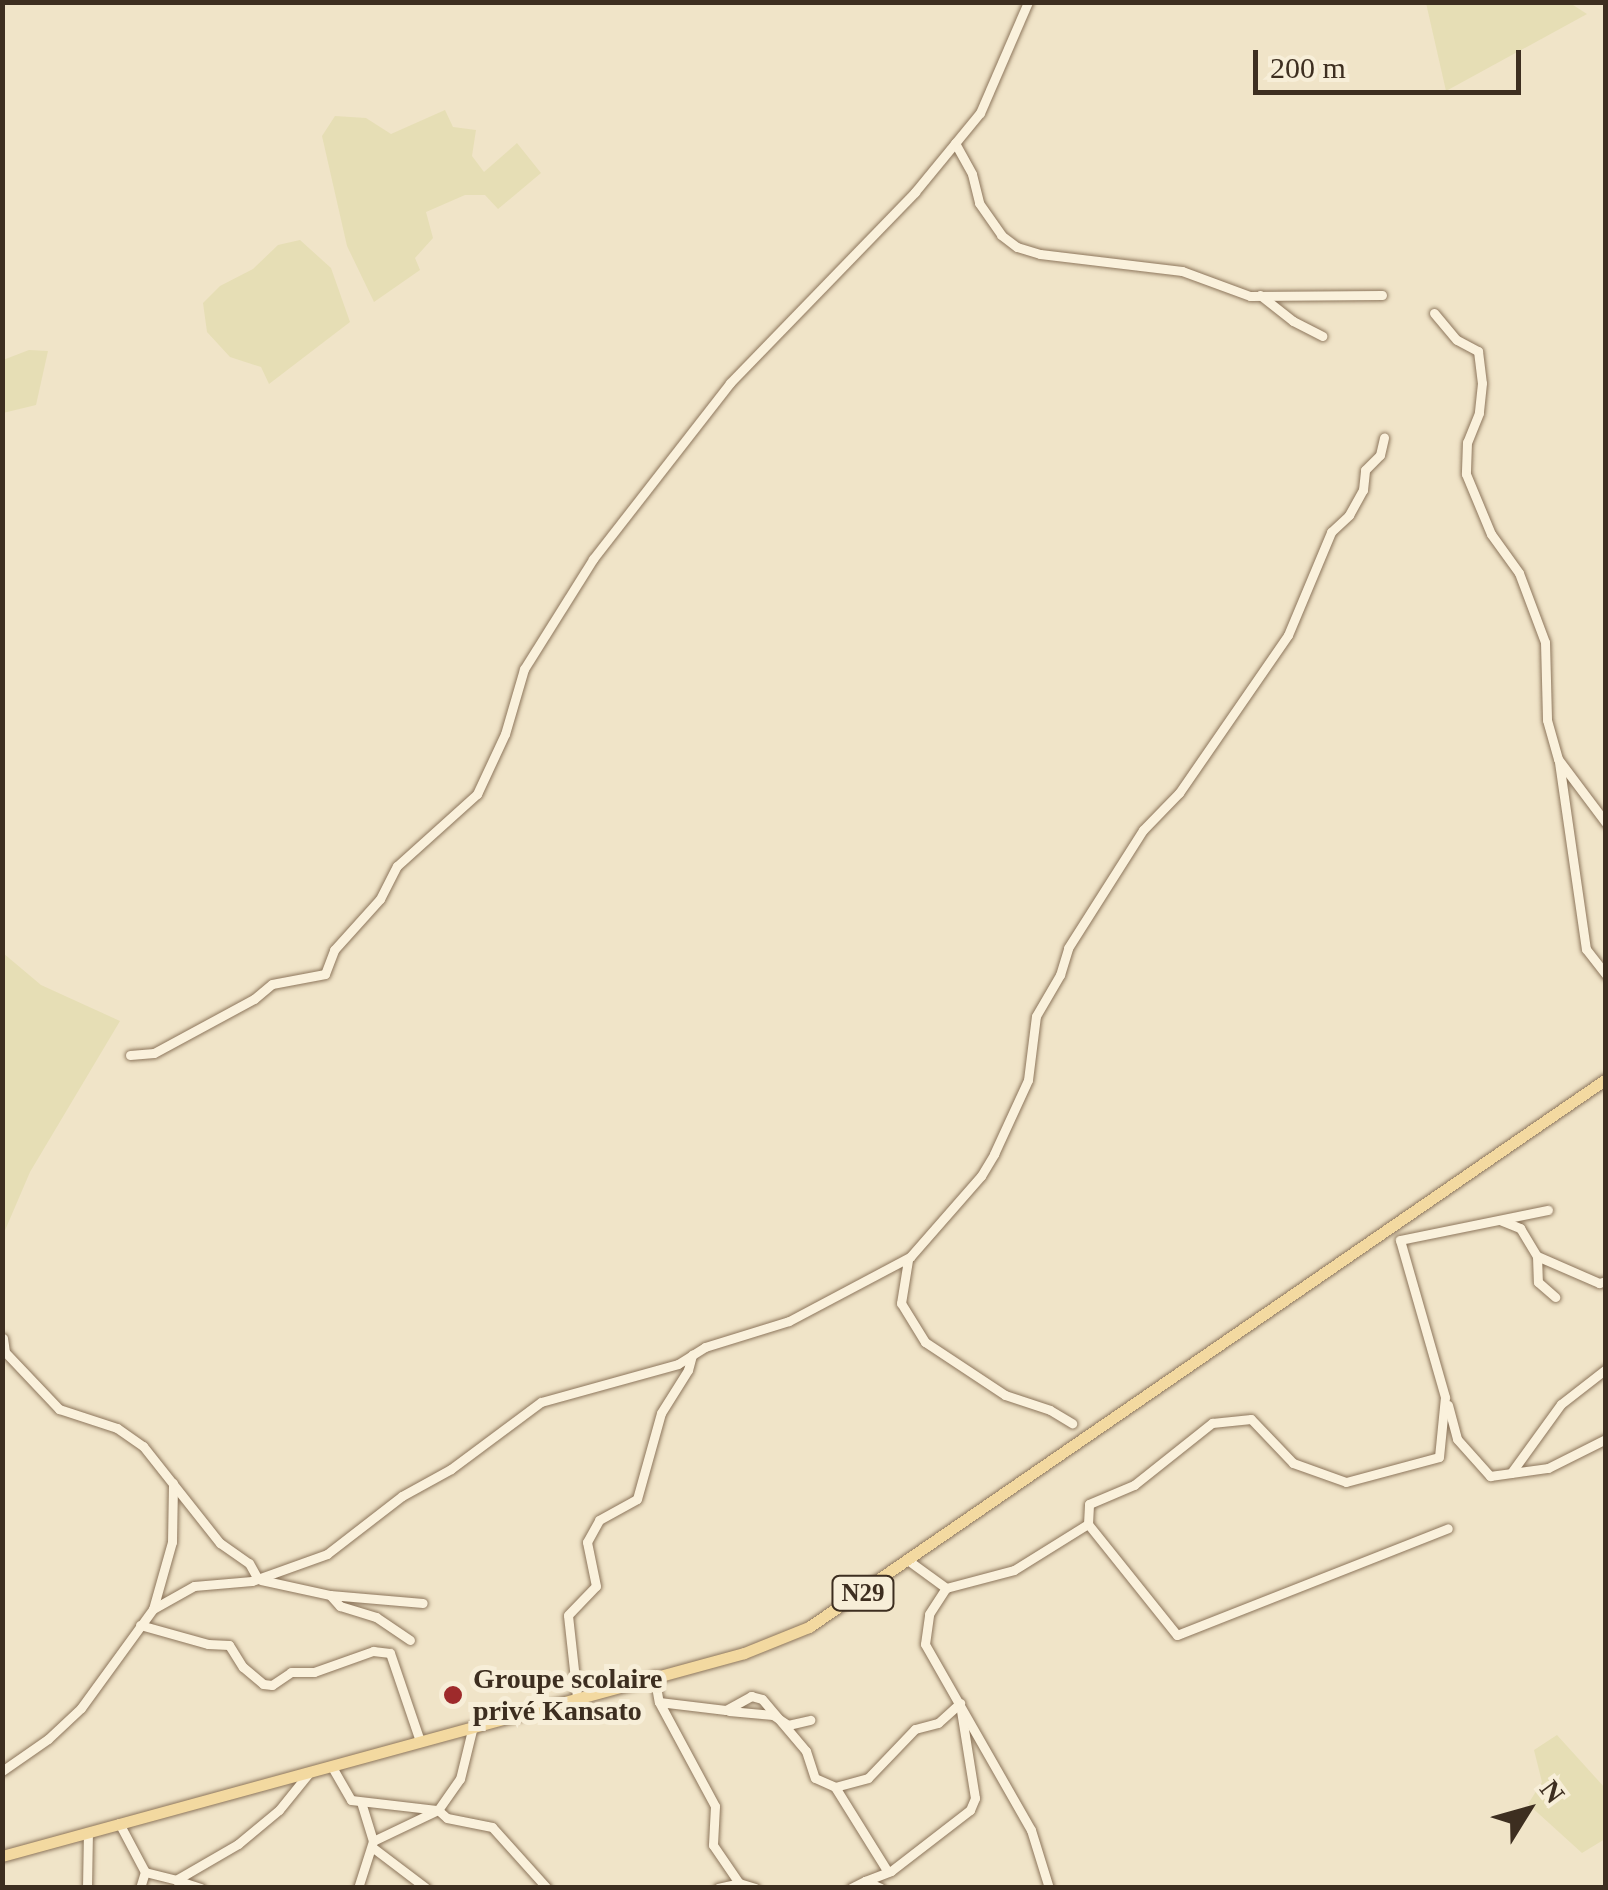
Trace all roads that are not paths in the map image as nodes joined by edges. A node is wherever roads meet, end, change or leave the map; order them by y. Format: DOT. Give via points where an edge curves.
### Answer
graph roads {
  1 [pos="1028,2"];
  2 [pos="955,143"];
  3 [pos="1260,295"];
  4 [pos="1382,295"];
  5 [pos="1434,312"];
  6 [pos="1322,336"];
  7 [pos="1384,437"];
  8 [pos="1558,759"];
  9 [pos="1606,823"];
  10 [pos="1606,976"];
  11 [pos="130,1055"];
  12 [pos="1606,1079"];
  13 [pos="1548,1210"];
  14 [pos="1492,1218"];
  15 [pos="1378,1234"];
  16 [pos="1400,1240"];
  17 [pos="1536,1256"];
  18 [pos="910,1258"];
  19 [pos="1606,1281"];
  20 [pos="1555,1297"];
  21 [pos="3,1338"];
  22 [pos="692,1355"];
  23 [pos="1606,1369"];
  24 [pos="1445,1398"];
  25 [pos="1072,1423"];
  26 [pos="1606,1439"];
  27 [pos="1511,1473"];
  28 [pos="172,1481"];
  29 [pos="1088,1524"];
  30 [pos="1448,1528"];
  31 [pos="909,1560"];
  32 [pos="258,1580"];
  33 [pos="946,1588"];
  34 [pos="330,1596"];
  35 [pos="423,1603"];
  36 [pos="153,1609"];
  37 [pos="140,1625"];
  38 [pos="410,1640"];
  39 [pos="654,1676"];
  40 [pos="577,1697"];
  41 [pos="659,1702"];
  42 [pos="960,1703"];
  43 [pos="726,1710"];
  44 [pos="773,1715"];
  45 [pos="810,1720"];
  46 [pos="472,1730"];
  47 [pos="420,1741"];
  48 [pos="332,1766"];
  49 [pos="2,1770"];
  50 [pos="311,1771"];
  51 [pos="835,1787"];
  52 [pos="361,1802"];
  53 [pos="438,1810"];
  54 [pos="120,1823"];
  55 [pos="88,1833"];
  56 [pos="372,1844"];
  57 [pos="2,1856"];
  58 [pos="145,1872"];
  59 [pos="888,1872"];
  60 [pos="176,1880"];
  61 [pos="865,1881"];
  62 [pos="739,1882"];
  63 [pos="86,1888"];
  64 [pos="140,1888"];
  65 [pos="201,1888"];
  66 [pos="358,1888"];
  67 [pos="426,1888"];
  68 [pos="547,1888"];
  69 [pos="718,1888"];
  70 [pos="754,1888"];
  71 [pos="852,1888"];
  72 [pos="881,1888"];
  73 [pos="1049,1888"];
  1 -- 2 [label="street" via="993,89"];
  2 -- 3 [label="street" via="980,203 1017,247 1182,271"];
  2 -- 11 [label="street" via="730,384 593,559 524,670 477,794 397,866 380,900 334,950 325,974 272,984 154,1053"];
  3 -- 4 [label="street"];
  3 -- 6 [label="street"];
  5 -- 8 [label="street" via="1457,340 1478,351 1483,367 1466,474 1491,534 1520,573 1545,642 1547,720"];
  7 -- 18 [label="street" via="1380,455 1365,470 1363,490 1331,532 1288,635 1179,793 1142,830 1068,948 1036,1016 1028,1080 988,1165"];
  8 -- 9 [label="street"];
  8 -- 10 [label="street" via="1586,949"];
  12 -- 15 [label="main road, N29"];
  13 -- 14 [label="street"];
  14 -- 16 [label="street"];
  14 -- 17 [label="street" via="1520,1228"];
  15 -- 16 [label="street"];
  15 -- 31 [label="main road, N29"];
  16 -- 24 [label="street"];
  17 -- 19 [label="street"];
  17 -- 20 [label="street" via="1538,1282"];
  18 -- 22 [label="street" via="789,1322"];
  18 -- 25 [label="street" via="902,1303 924,1342 1004,1395"];
  21 -- 28 [label="street" via="5,1352 58,1408 118,1428"];
  22 -- 32 [label="street" via="542,1402 402,1496 342,1548"];
  22 -- 40 [label="street" via="661,1413 637,1499 599,1520 587,1542 596,1586 568,1615"];
  23 -- 27 [label="street" via="1560,1404"];
  24 -- 27 [label="street" via="1457,1439 1490,1476"];
  24 -- 29 [label="street" via="1439,1457 1346,1482 1292,1462 1251,1419 1212,1423 1134,1486 1089,1504"];
  26 -- 27 [label="street" via="1548,1468"];
  28 -- 32 [label="street"];
  28 -- 36 [label="street" via="172,1542"];
  29 -- 30 [label="street" via="1177,1635"];
  29 -- 33 [label="street" via="1014,1570"];
  31 -- 33 [label="street"];
  31 -- 39 [label="main road, N29" via="809,1627 744,1653"];
  32 -- 34 [label="street"];
  32 -- 36 [label="street" via="194,1586"];
  33 -- 42 [label="street" via="929,1614 925,1644"];
  34 -- 35 [label="street"];
  34 -- 38 [label="street"];
  36 -- 37 [label="street"];
  37 -- 47 [label="street" via="228,1645 263,1684 291,1672 390,1653"];
  37 -- 49 [label="street" via="82,1708"];
  39 -- 40 [label="main road, N29"];
  39 -- 41 [label="street"];
  40 -- 46 [label="main road, N29"];
  41 -- 43 [label="street"];
  41 -- 62 [label="street" via="715,1806 713,1845"];
  42 -- 51 [label="street" via="938,1723 915,1729 868,1778"];
  42 -- 59 [label="street" via="975,1798 970,1810"];
  42 -- 73 [label="street" via="1031,1830"];
  43 -- 44 [label="street"];
  43 -- 44 [label="street" via="752,1696"];
  44 -- 45 [label="street" via="788,1725"];
  44 -- 51 [label="street" via="806,1751 815,1778"];
  46 -- 47 [label="main road, N29"];
  46 -- 53 [label="street" via="460,1780"];
  47 -- 48 [label="main road, N29"];
  48 -- 50 [label="main road, N29"];
  48 -- 52 [label="street" via="352,1800"];
  50 -- 54 [label="main road, N29"];
  50 -- 60 [label="street" via="238,1844"];
  51 -- 59 [label="street"];
  52 -- 53 [label="street"];
  52 -- 56 [label="street"];
  53 -- 56 [label="street"];
  53 -- 68 [label="street" via="504,1835"];
  54 -- 55 [label="main road, N29"];
  54 -- 58 [label="street"];
  55 -- 57 [label="main road, N29"];
  55 -- 63 [label="street"];
  56 -- 66 [label="street"];
  56 -- 67 [label="street"];
  58 -- 60 [label="street"];
  58 -- 64 [label="street"];
  59 -- 61 [label="street"];
  60 -- 65 [label="street"];
  61 -- 71 [label="street"];
  61 -- 72 [label="street"];
  62 -- 69 [label="street"];
  62 -- 70 [label="street"];
}
